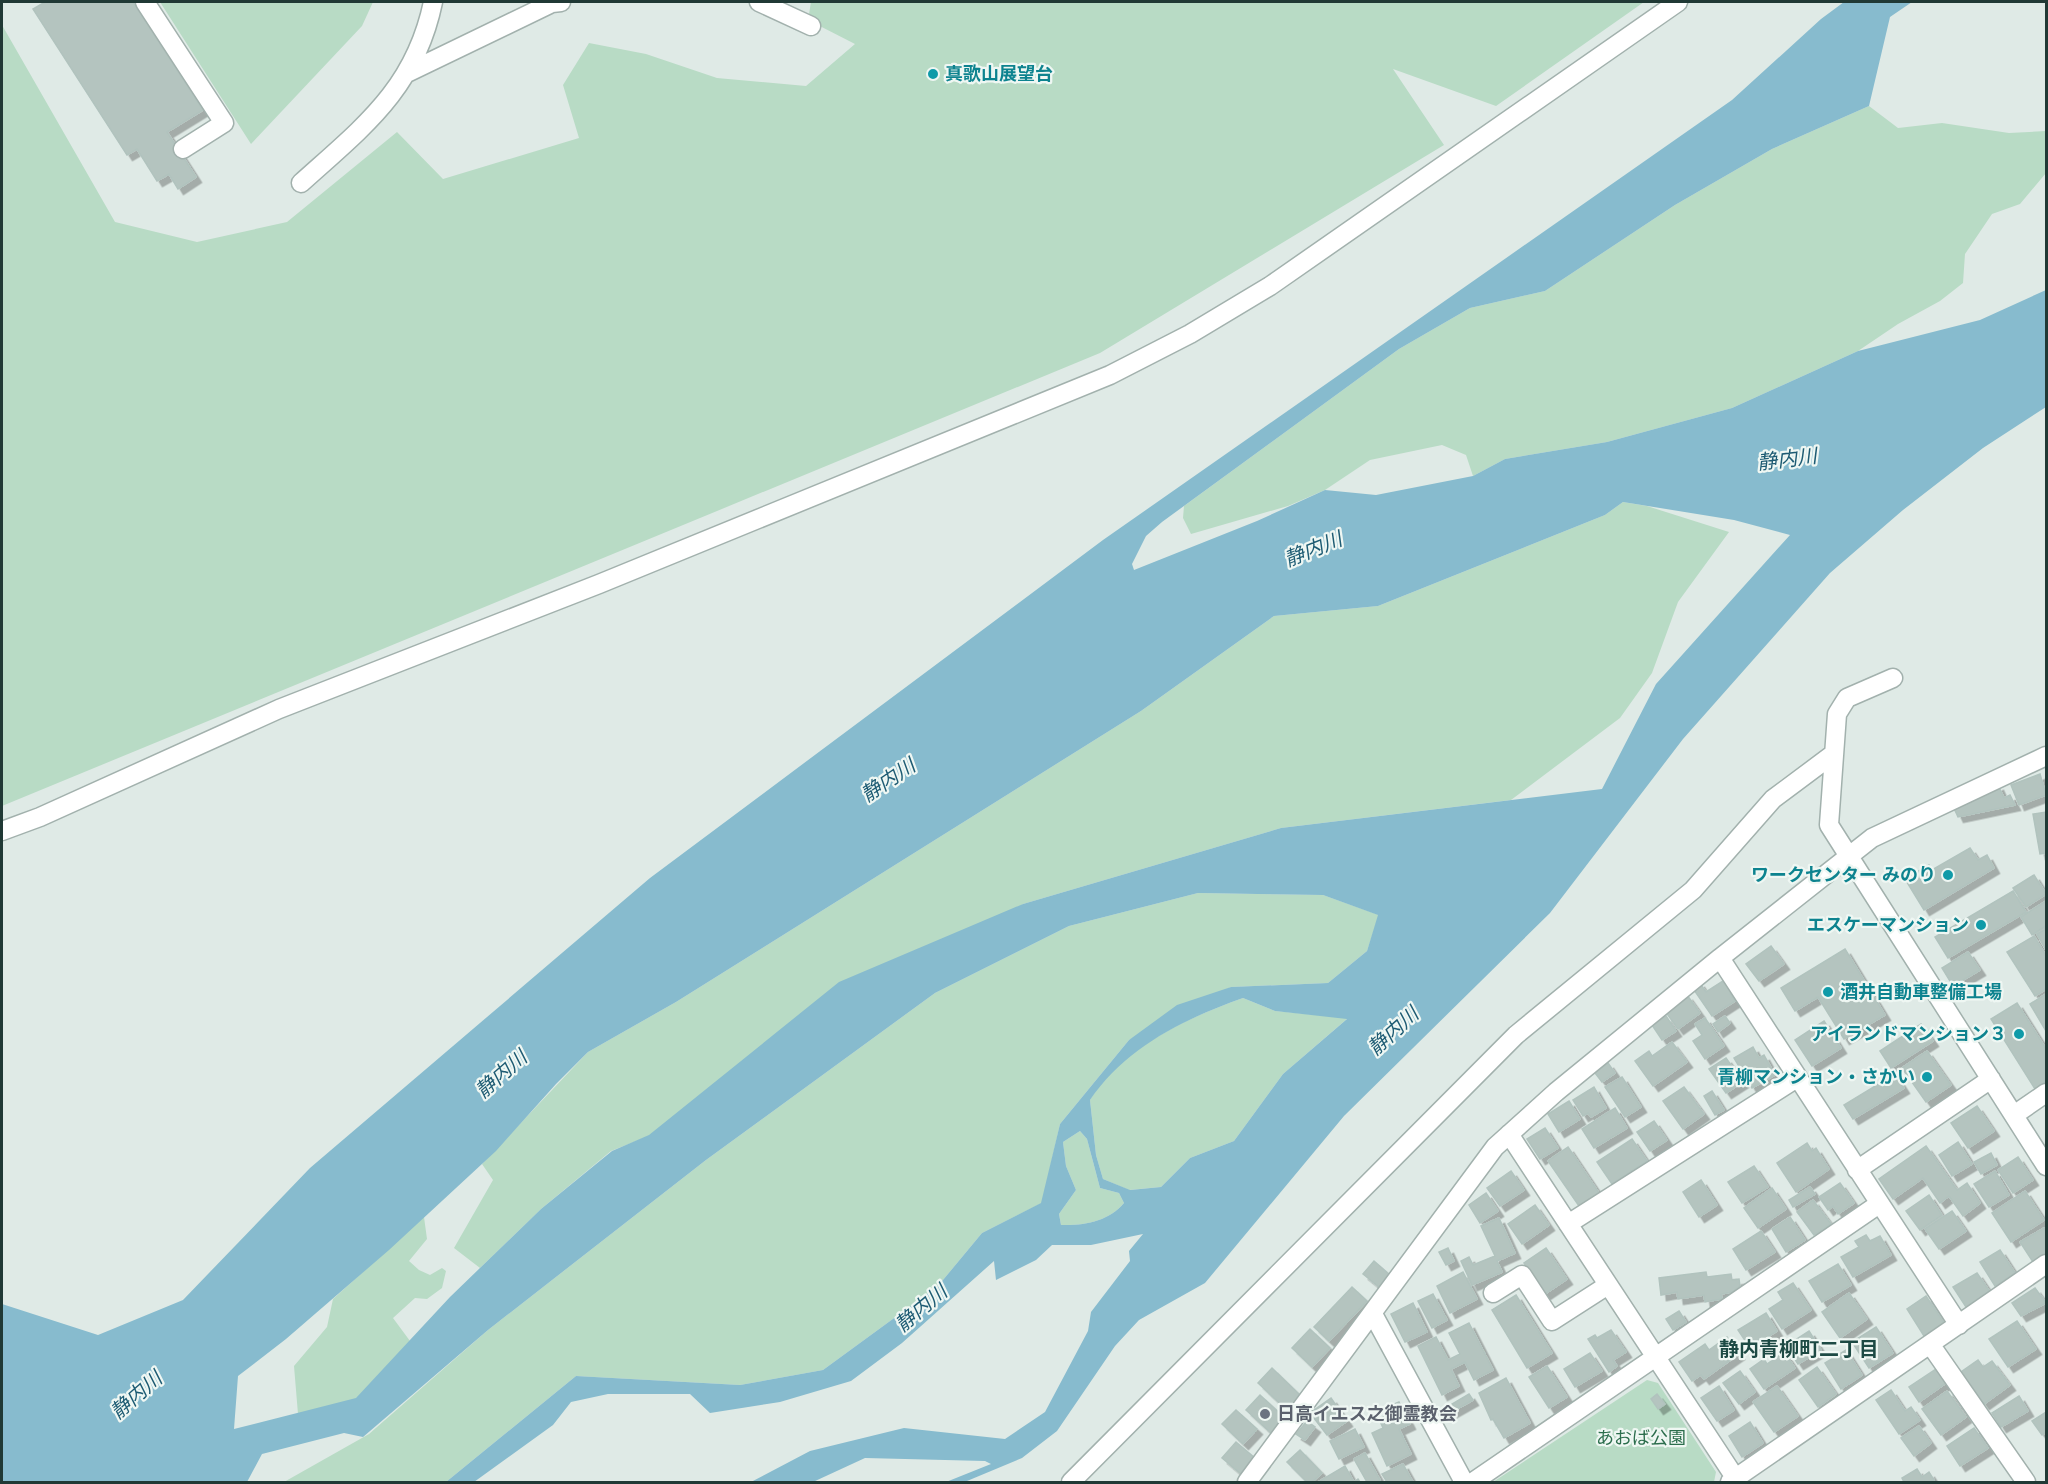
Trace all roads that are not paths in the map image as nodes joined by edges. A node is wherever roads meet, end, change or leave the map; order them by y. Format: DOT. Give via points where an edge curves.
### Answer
graph roads {
  1 [pos="145,2"];
  2 [pos="433,2"];
  3 [pos="561,2"];
  4 [pos="759,2"];
  5 [pos="1678,2"];
  6 [pos="811,26"];
  7 [pos="407,73"];
  8 [pos="183,149"];
  9 [pos="301,183"];
  10 [pos="1893,678"];
  11 [pos="1832,754"];
  12 [pos="2046,756"];
  13 [pos="2,831"];
  14 [pos="1849,856"];
  15 [pos="1720,958"];
  16 [pos="1797,1078"];
  17 [pos="1991,1079"];
  18 [pos="2046,1093"];
  19 [pos="2014,1114"];
  20 [pos="1509,1134"];
  21 [pos="2046,1166"];
  22 [pos="1857,1170"];
  23 [pos="1879,1204"];
  24 [pos="1568,1224"];
  25 [pos="2046,1264"];
  26 [pos="1608,1285"];
  27 [pos="1493,1293"];
  28 [pos="1373,1314"];
  29 [pos="1959,1325"];
  30 [pos="1930,1344"];
  31 [pos="1655,1356"];
  32 [pos="1735,1481"];
  33 [pos="1071,1482"];
  34 [pos="1246,1482"];
  35 [pos="1464,1482"];
  36 [pos="1473,1482"];
  37 [pos="2026,1482"];
  1 -- 8 [label="street" via="224,123"];
  2 -- 7 [label="street"];
  3 -- 7 [label="street"];
  4 -- 6 [label="street"];
  5 -- 13 [label="street" via="1270,286 1190,334 1110,375 279,710"];
  7 -- 9 [label="street" via="376,116"];
  10 -- 11 [label="street" via="1847,698 1837,714"];
  11 -- 14 [label="street" via="1828,825"];
  11 -- 33 [label="street" via="1773,799 1693,890 1516,1035"];
  12 -- 14 [label="street" via="1872,838"];
  14 -- 15 [label="street"];
  14 -- 17 [label="street"];
  15 -- 16 [label="street"];
  15 -- 20 [label="street"];
  16 -- 22 [label="street"];
  16 -- 24 [label="street"];
  17 -- 19 [label="street"];
  17 -- 22 [label="street"];
  18 -- 19 [label="street"];
  19 -- 21 [label="street"];
  20 -- 24 [label="street"];
  20 -- 28 [label="street" via="1495,1147"];
  22 -- 23 [label="street"];
  23 -- 29 [label="street"];
  23 -- 31 [label="street"];
  24 -- 26 [label="street"];
  25 -- 29 [label="street"];
  26 -- 27 [label="street" via="1552,1321 1522,1275"];
  26 -- 31 [label="street"];
  28 -- 34 [label="street"];
  28 -- 35 [label="street"];
  29 -- 30 [label="street"];
  30 -- 32 [label="street"];
  30 -- 37 [label="street"];
  31 -- 32 [label="street"];
  31 -- 36 [label="street" via="1500,1458"];
}
